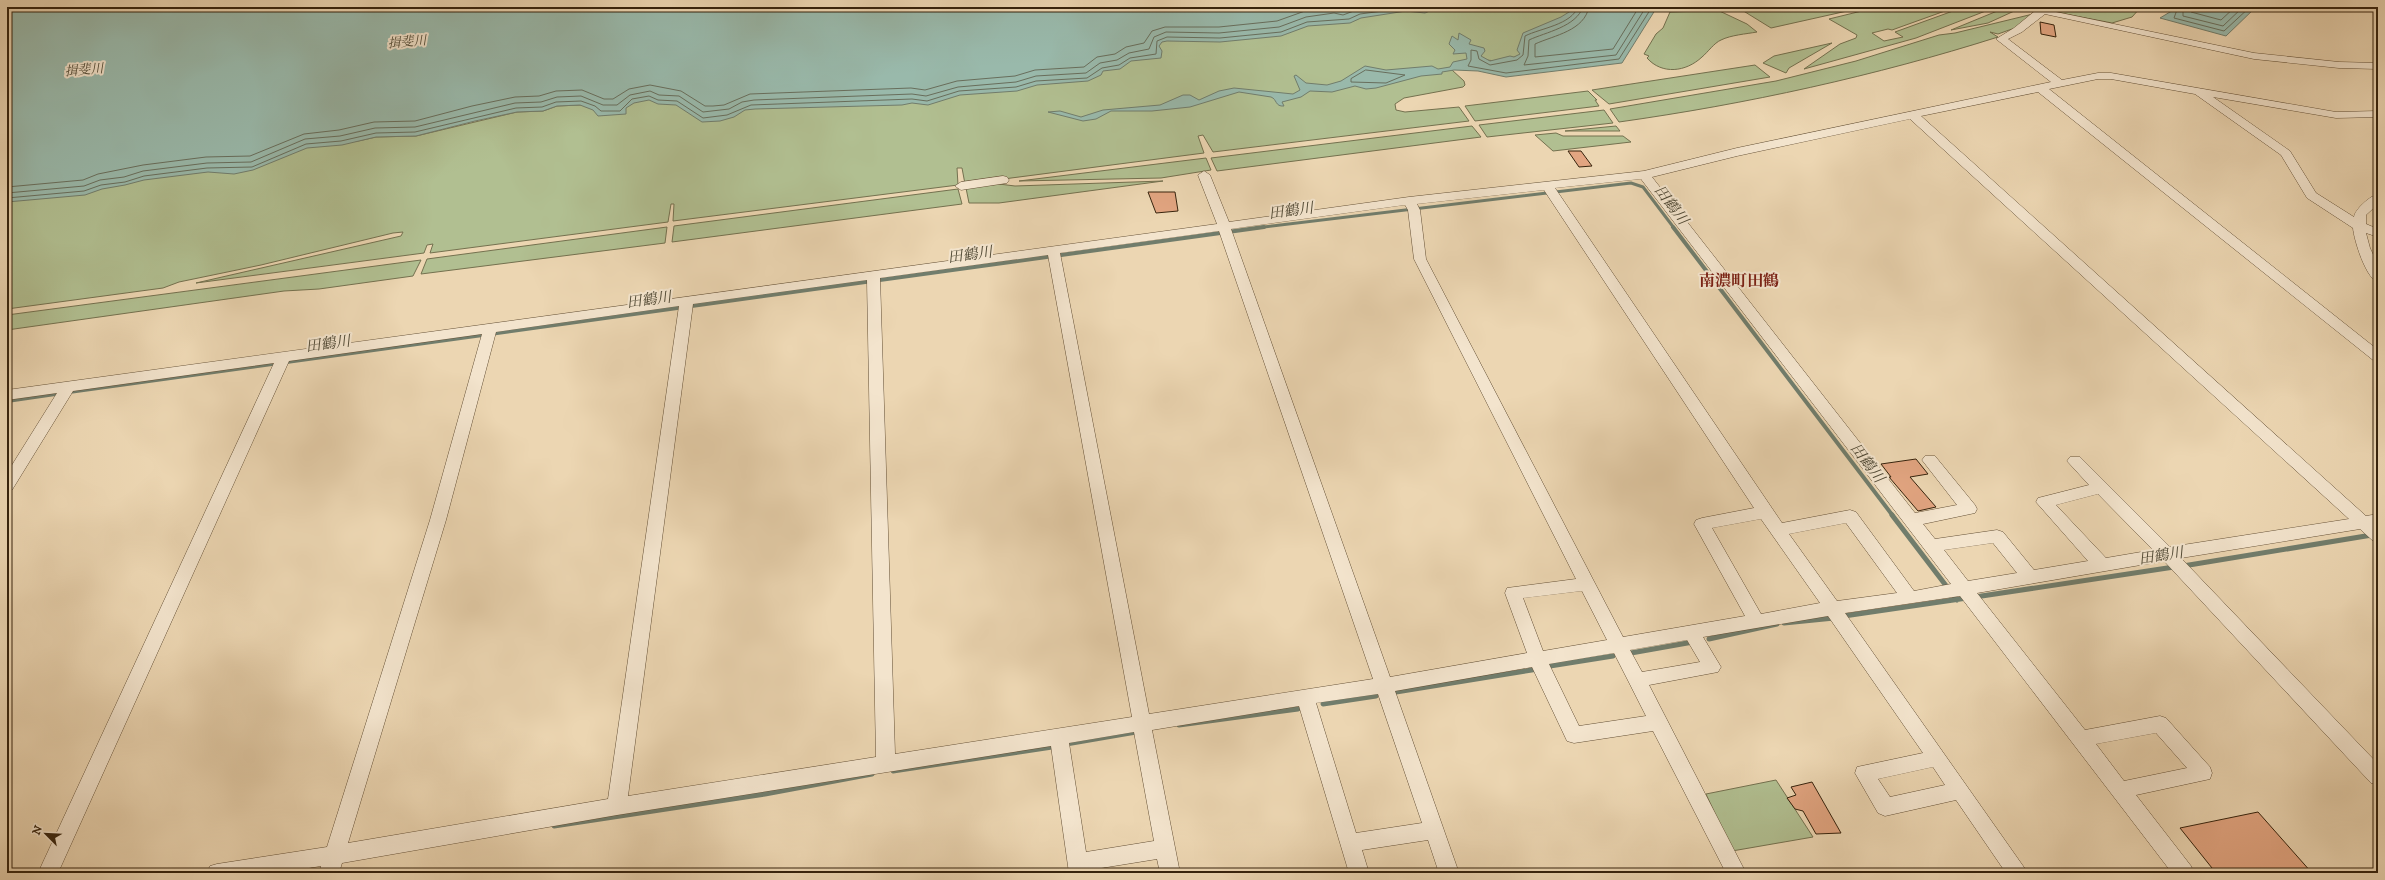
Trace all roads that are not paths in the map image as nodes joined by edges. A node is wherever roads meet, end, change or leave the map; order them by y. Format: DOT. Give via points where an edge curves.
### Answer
graph roads {
  1 [pos="2045,8"];
  2 [pos="2378,66"];
  3 [pos="2060,84"];
  4 [pos="2044,87"];
  5 [pos="2197,91"];
  6 [pos="2378,114"];
  7 [pos="1914,116"];
  8 [pos="1204,175"];
  9 [pos="1644,175"];
  10 [pos="1003,180"];
  11 [pos="961,186"];
  12 [pos="1549,189"];
  13 [pos="2378,198"];
  14 [pos="1411,205"];
  15 [pos="2359,226"];
  16 [pos="1226,231"];
  17 [pos="2378,233"];
  18 [pos="1053,254"];
  19 [pos="2378,278"];
  20 [pos="873,280"];
  21 [pos="686,305"];
  22 [pos="489,332"];
  23 [pos="2378,357"];
  24 [pos="282,362"];
  25 [pos="65,392"];
  26 [pos="7,395"];
  27 [pos="1930,460"];
  28 [pos="2075,461"];
  29 [pos="7,486"];
  30 [pos="2101,488"];
  31 [pos="1765,512"];
  32 [pos="1912,520"];
  33 [pos="2372,527"];
  34 [pos="1778,530"];
  35 [pos="1932,546"];
  36 [pos="2174,561"];
  37 [pos="2102,565"];
  38 [pos="2030,577"];
  39 [pos="1587,584"];
  40 [pos="1967,593"];
  41 [pos="1910,598"];
  42 [pos="1833,608"];
  43 [pos="1756,621"];
  44 [pos="1691,632"];
  45 [pos="1618,644"];
  46 [pos="1537,658"];
  47 [pos="1636,680"];
  48 [pos="1385,685"];
  49 [pos="1305,697"];
  50 [pos="1658,722"];
  51 [pos="1143,723"];
  52 [pos="1059,737"];
  53 [pos="2081,740"];
  54 [pos="1938,758"];
  55 [pos="886,764"];
  56 [pos="2378,777"];
  57 [pos="1960,790"];
  58 [pos="2120,790"];
  59 [pos="617,806"];
  60 [pos="1434,830"];
  61 [pos="1350,843"];
  62 [pos="1166,848"];
  63 [pos="331,864"];
  64 [pos="1079,868"];
  65 [pos="48,873"];
  66 [pos="217,873"];
  67 [pos="1170,873"];
  68 [pos="1359,873"];
  69 [pos="1449,873"];
  70 [pos="1736,873"];
  71 [pos="2018,873"];
  72 [pos="2184,873"];
  1 -- 2 [label="street" via="2053,14 2254,56"];
  1 -- 3 [label="street" via="2018,30 2001,39"];
  3 -- 4 [label="street"];
  3 -- 5 [label="street" via="2098,76 2111,76"];
  5 -- 6 [label="street" via="2336,115"];
  5 -- 15 [label="street" via="2286,153 2312,195"];
  7 -- 9 [label="street" via="1738,152"];
  7 -- 23 [label="street" via="2040,88"];
  7 -- 33 [label="street"];
  8 -- 16 [label="street"];
  9 -- 12 [label="street"];
  9 -- 32 [label="street"];
  10 -- 11 [label="street"];
  12 -- 14 [label="street"];
  12 -- 31 [label="street"];
  13 -- 15 [label="street" via="2360,214"];
  14 -- 16 [label="street"];
  14 -- 39 [label="street" via="1420,259"];
  15 -- 17 [label="street"];
  15 -- 19 [label="street" via="2358,232 2367,260"];
  16 -- 18 [label="street"];
  16 -- 48 [label="street"];
  18 -- 20 [label="street"];
  18 -- 51 [label="street"];
  20 -- 21 [label="street"];
  20 -- 55 [label="street"];
  21 -- 22 [label="street"];
  21 -- 59 [label="street"];
  22 -- 24 [label="street"];
  22 -- 63 [label="street" via="438,520"];
  24 -- 25 [label="street"];
  24 -- 65 [label="street"];
  25 -- 26 [label="street"];
  25 -- 29 [label="street"];
  27 -- 32 [label="street" via="1969,509"];
  28 -- 30 [label="street"];
  30 -- 36 [label="street"];
  30 -- 37 [label="street" via="2044,502"];
  31 -- 34 [label="street"];
  31 -- 43 [label="street" via="1702,524"];
  32 -- 35 [label="street"];
  33 -- 36 [label="street"];
  34 -- 41 [label="street" via="1850,516"];
  34 -- 42 [label="street"];
  35 -- 38 [label="street" via="1996,536"];
  35 -- 40 [label="street"];
  36 -- 37 [label="street"];
  36 -- 56 [label="street"];
  37 -- 38 [label="street"];
  38 -- 40 [label="street"];
  39 -- 45 [label="street"];
  39 -- 46 [label="street" via="1513,593"];
  40 -- 41 [label="street" via="1939,593"];
  40 -- 53 [label="street"];
  41 -- 42 [label="street"];
  42 -- 43 [label="street"];
  42 -- 54 [label="street"];
  43 -- 44 [label="street"];
  44 -- 45 [label="street"];
  44 -- 47 [label="street" via="1712,667"];
  45 -- 46 [label="street"];
  45 -- 47 [label="street"];
  46 -- 48 [label="street"];
  46 -- 50 [label="street" via="1574,735"];
  47 -- 50 [label="street"];
  48 -- 49 [label="street"];
  48 -- 60 [label="street"];
  49 -- 51 [label="street"];
  49 -- 61 [label="street"];
  50 -- 70 [label="street"];
  51 -- 52 [label="street"];
  51 -- 62 [label="street"];
  52 -- 55 [label="street"];
  52 -- 64 [label="street"];
  53 -- 58 [label="street"];
  53 -- 58 [label="street" via="2160,724 2203,773"];
  54 -- 57 [label="street"];
  54 -- 57 [label="street" via="1864,773 1885,807"];
  55 -- 59 [label="street"];
  57 -- 71 [label="street"];
  58 -- 72 [label="street"];
  59 -- 63 [label="street"];
  60 -- 61 [label="street"];
  60 -- 69 [label="street"];
  61 -- 68 [label="street"];
  62 -- 64 [label="street"];
  62 -- 67 [label="street"];
  63 -- 66 [label="street"];
}
